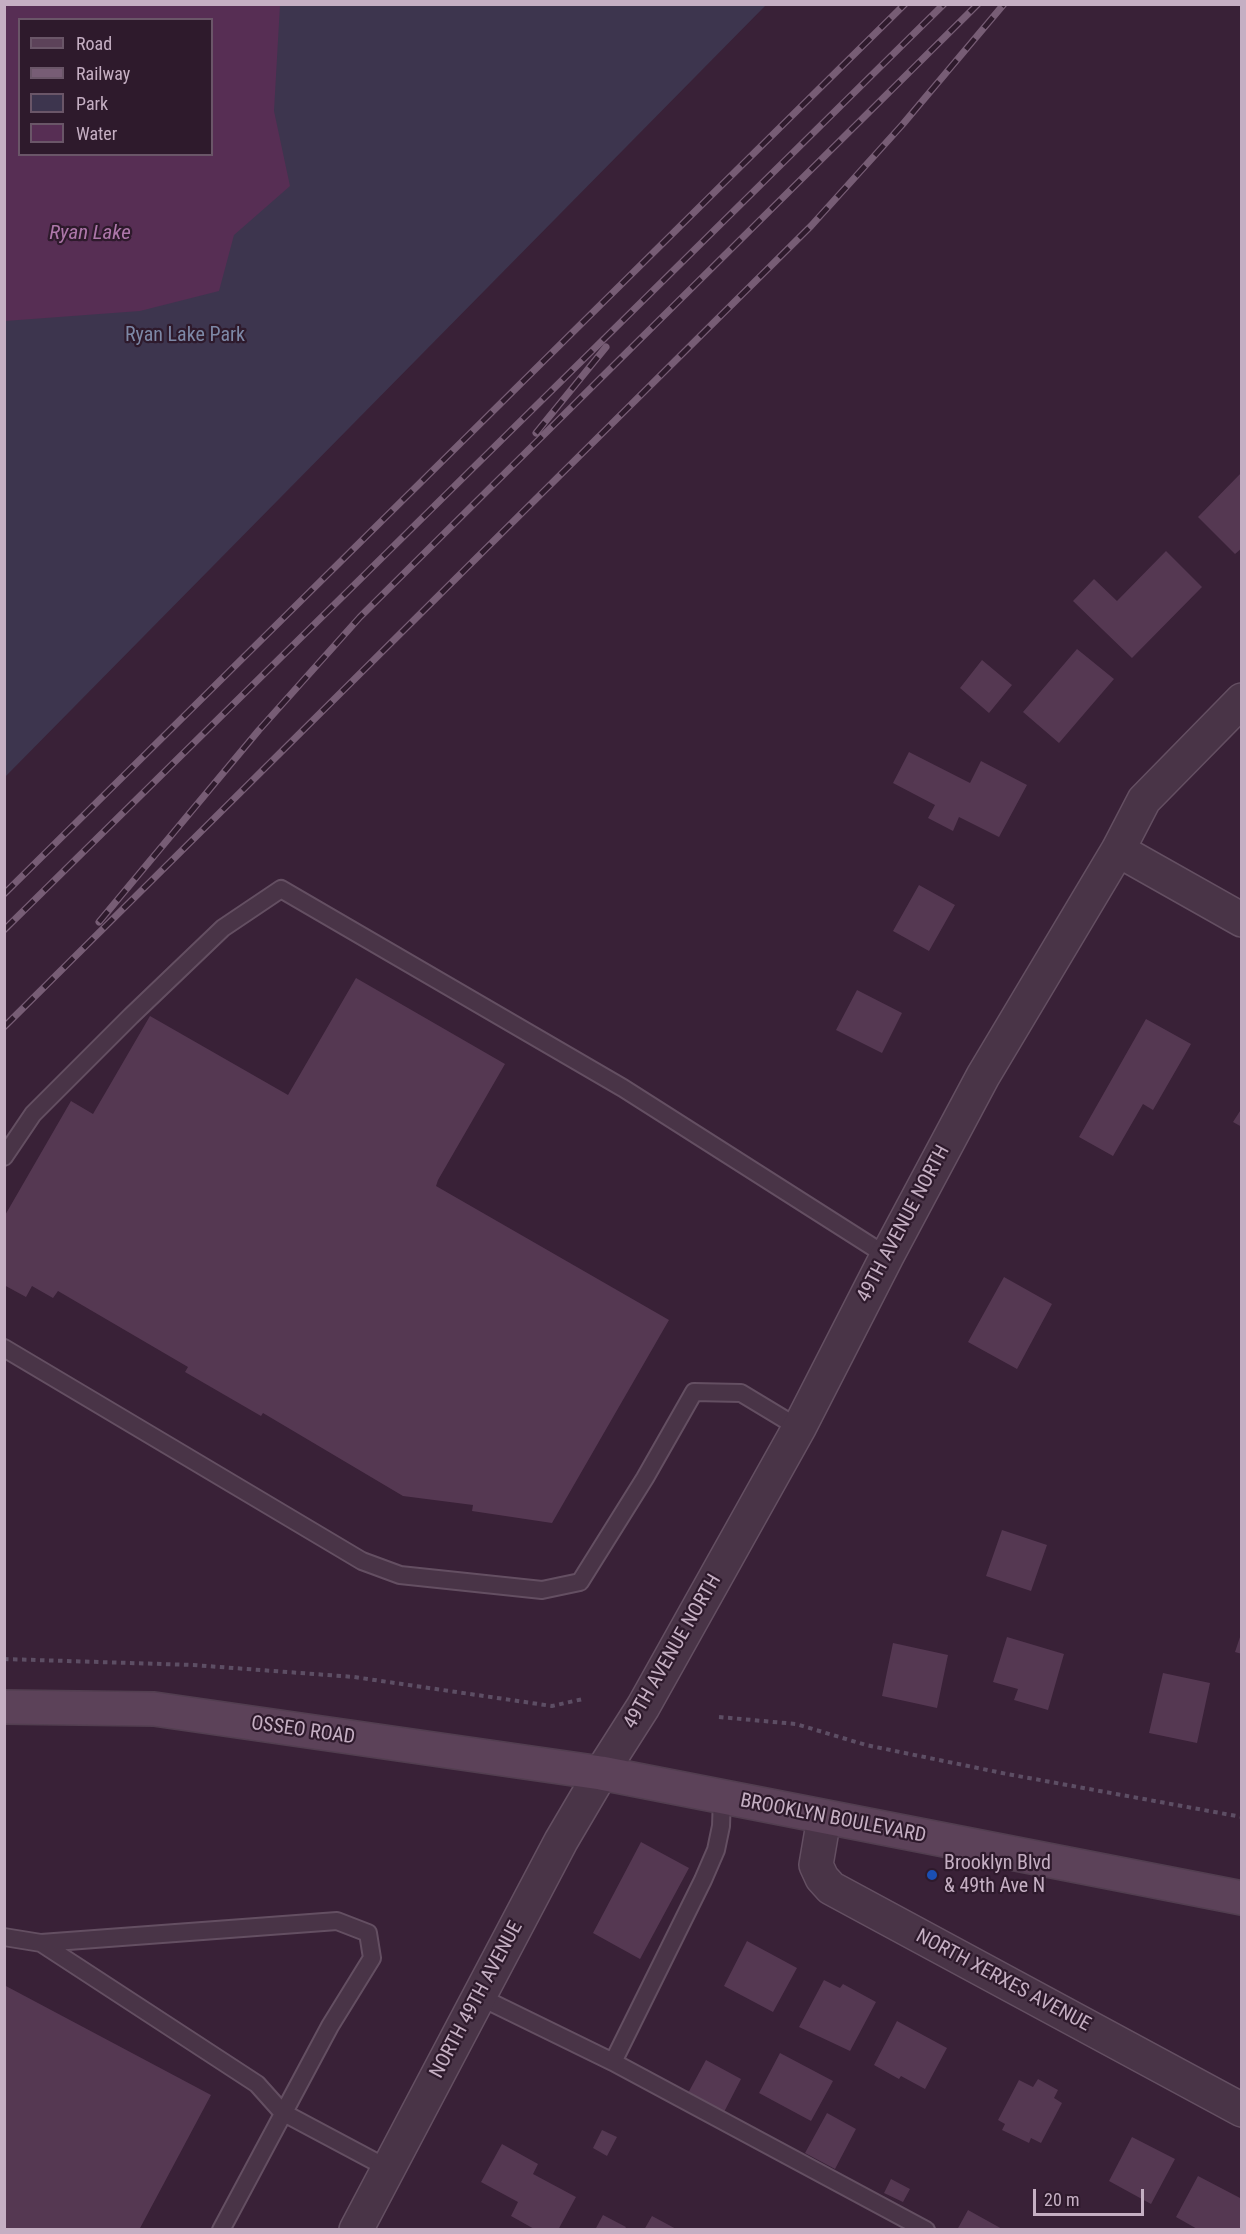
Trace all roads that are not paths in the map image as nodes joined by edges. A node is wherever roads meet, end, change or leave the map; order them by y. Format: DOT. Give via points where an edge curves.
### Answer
graph roads {
  1 [pos="1242,700"];
  2 [pos="1118,850"];
  3 [pos="1242,920"];
  4 [pos="4,1156"];
  5 [pos="887,1256"];
  6 [pos="4,1348"];
  7 [pos="798,1428"];
  8 [pos="4,1707"];
  9 [pos="601,1773"];
  10 [pos="722,1797"];
  11 [pos="824,1818"];
  12 [pos="1242,1898"];
  13 [pos="4,1937"];
  14 [pos="41,1942"];
  15 [pos="478,1996"];
  16 [pos="613,2062"];
  17 [pos="1242,2110"];
  18 [pos="282,2112"];
  19 [pos="389,2169"];
  20 [pos="220,2229"];
  21 [pos="356,2229"];
  22 [pos="926,2229"];
  1 -- 2 [label="street, 49TH AVENUE NORTH" via="1144,800"];
  2 -- 3 [label="street"];
  2 -- 5 [label="street, 49TH AVENUE NORTH" via="983,1076"];
  4 -- 5 [label="lane" via="33,1114 131,1016 224,928 281,889 623,1088"];
  5 -- 7 [label="street, 49TH AVENUE NORTH"];
  6 -- 7 [label="lane" via="363,1561 400,1575 542,1590 580,1582 694,1392 741,1393"];
  7 -- 9 [label="street, 49TH AVENUE NORTH" via="643,1707"];
  8 -- 9 [label="main road, OSSEO ROAD" via="154,1709"];
  9 -- 10 [label="main road, BROOKLYN BOULEVARD"];
  9 -- 15 [label="street, NORTH 49TH AVENUE"];
  10 -- 11 [label="main road, BROOKLYN BOULEVARD"];
  10 -- 16 [label="lane" via="721,1826 711,1860"];
  11 -- 12 [label="main road, BROOKLYN BOULEVARD"];
  11 -- 17 [label="street, NORTH XERXES AVENUE" via="816,1865 831,1888"];
  13 -- 14 [label="lane"];
  14 -- 18 [label="lane" via="257,2084"];
  14 -- 18 [label="lane" via="337,1921 368,1932 372,1958"];
  15 -- 16 [label="lane"];
  15 -- 19 [label="street, NORTH 49TH AVENUE"];
  16 -- 22 [label="lane"];
  18 -- 19 [label="lane"];
  18 -- 20 [label="lane"];
  19 -- 21 [label="street, NORTH 49TH AVENUE"];
}
